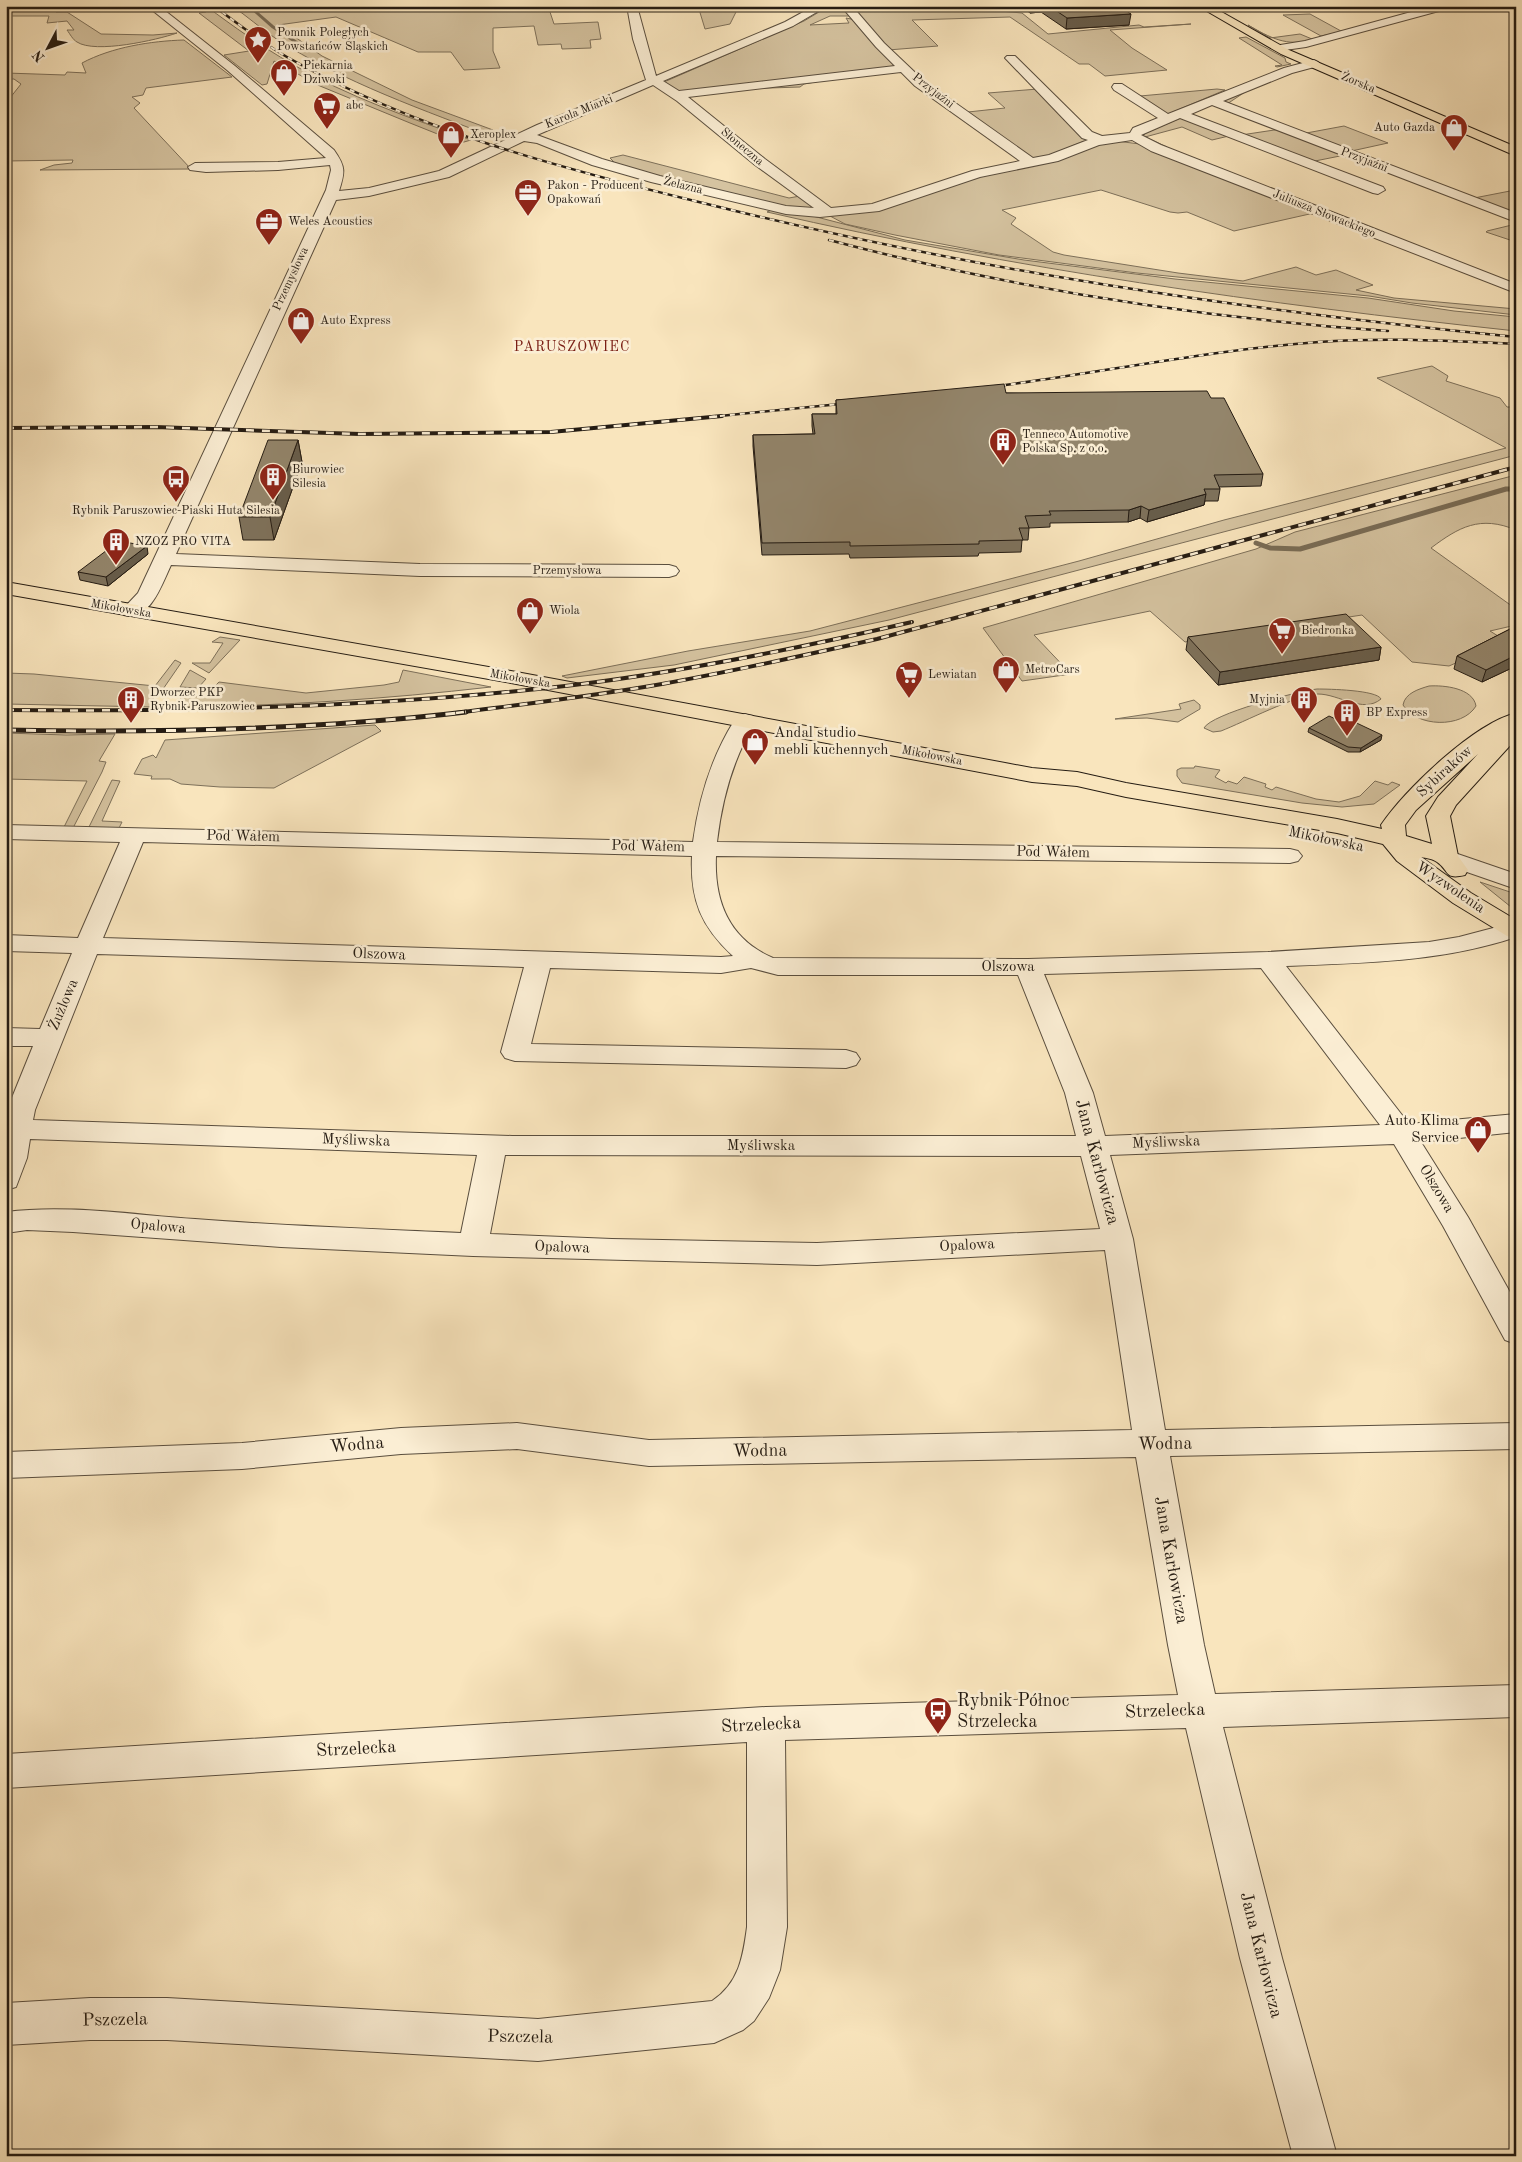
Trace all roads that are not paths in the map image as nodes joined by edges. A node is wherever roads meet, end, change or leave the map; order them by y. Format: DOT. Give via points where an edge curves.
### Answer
graph roads {
  1 [pos="152,6"];
  2 [pos="632,6"];
  3 [pos="822,6"];
  4 [pos="846,6"];
  5 [pos="1203,6"];
  6 [pos="1446,6"];
  7 [pos="1278,48"];
  8 [pos="1011,58"];
  9 [pos="1314,64"];
  10 [pos="905,68"];
  11 [pos="655,81"];
  12 [pos="1118,87"];
  13 [pos="678,95"];
  14 [pos="1212,101"];
  15 [pos="1181,114"];
  16 [pos="1168,119"];
  17 [pos="1134,136"];
  18 [pos="521,137"];
  19 [pos="1100,140"];
  20 [pos="1516,152"];
  21 [pos="335,161"];
  22 [pos="1031,163"];
  23 [pos="195,167"];
  24 [pos="1378,190"];
  25 [pos="330,196"];
  26 [pos="824,213"];
  27 [pos="1516,218"];
  28 [pos="1516,289"];
  29 [pos="164,559"];
  30 [pos="669,570"];
  31 [pos="6,588"];
  32 [pos="131,611"];
  33 [pos="1516,720"];
  34 [pos="745,721"];
  35 [pos="1516,728"];
  36 [pos="6,832"];
  37 [pos="135,835"];
  38 [pos="1399,848"];
  39 [pos="704,849"];
  40 [pos="1290,856"];
  41 [pos="1446,857"];
  42 [pos="1516,882"];
  43 [pos="1515,930"];
  44 [pos="6,943"];
  45 [pos="90,945"];
  46 [pos="751,958"];
  47 [pos="539,960"];
  48 [pos="1268,960"];
  49 [pos="1028,967"];
  50 [pos="6,1037"];
  51 [pos="51,1038"];
  52 [pos="846,1059"];
  53 [pos="1516,1122"];
  54 [pos="12,1129"];
  55 [pos="1402,1134"];
  56 [pos="493,1145"];
  57 [pos="1093,1146"];
  58 [pos="6,1180"];
  59 [pos="6,1223"];
  60 [pos="1118,1239"];
  61 [pos="473,1245"];
  62 [pos="1516,1332"];
  63 [pos="1516,1436"];
  64 [pos="1150,1445"];
  65 [pos="6,1464"];
  66 [pos="1516,1701"];
  67 [pos="1200,1710"];
  68 [pos="766,1724"];
  69 [pos="6,1771"];
  70 [pos="6,2024"];
  71 [pos="1315,2156"];
  1 -- 21 [label="street" via="250,84"];
  2 -- 11 [label="street" via="646,65 650,78"];
  3 -- 11 [label="street, Karola Miarki" via="800,19"];
  4 -- 10 [label="street, Przyjaźni" via="880,46"];
  5 -- 7 [label="main road, Żorska"];
  6 -- 7 [label="street" via="1306,44"];
  7 -- 9 [label="main road, Żorska"];
  8 -- 19 [label="street" via="1087,134"];
  9 -- 14 [label="street" via="1292,68"];
  9 -- 20 [label="main road, Żorska"];
  10 -- 13 [label="street"];
  10 -- 22 [label="street, Przyjaźni" via="927,88"];
  11 -- 13 [label="street, Słoneczna"];
  11 -- 18 [label="street, Karola Miarki"];
  12 -- 16 [label="street"];
  13 -- 26 [label="street, Słoneczna"];
  14 -- 15 [label="street"];
  14 -- 27 [label="street, Przyjaźni"];
  15 -- 16 [label="street"];
  15 -- 24 [label="street, Przyjaźni"];
  16 -- 17 [label="street"];
  17 -- 19 [label="street"];
  17 -- 28 [label="street, Juliusza Słowackiego" via="1156,148"];
  18 -- 25 [label="street, Karola Miarki" via="438,176 359,194"];
  18 -- 26 [label="street, Żelazna" via="656,179 786,210"];
  19 -- 22 [label="street"];
  21 -- 23 [label="street" via="278,166"];
  21 -- 25 [label="street, Przemysłowa" via="338,175"];
  22 -- 26 [label="street" via="977,174 874,208"];
  25 -- 29 [label="street, Przemysłowa"];
  29 -- 30 [label="street, Przemysłowa" via="420,570"];
  29 -- 32 [label="street, Przemysłowa" via="147,596"];
  31 -- 32 [label="main road, Mikołowska"];
  32 -- 34 [label="main road, Mikołowska"];
  33 -- 38 [label="main road, Sybiraków" via="1494,730 1414,799 1393,825"];
  34 -- 38 [label="main road, Mikołowska" via="1032,775 1077,779 1337,826"];
  34 -- 39 [label="street, Olszowa" via="726,756 709,811"];
  35 -- 41 [label="main road, Sybiraków" via="1443,806 1438,816"];
  36 -- 37 [label="street, Pod Wałem"];
  37 -- 39 [label="street, Pod Wałem"];
  37 -- 45 [label="street, Żużlowa"];
  38 -- 41 [label="main road, Mikołowska"];
  38 -- 43 [label="main road, Wyzwolenia" via="1462,898"];
  39 -- 40 [label="street, Pod Wałem"];
  39 -- 46 [label="street, Olszowa" via="705,887 710,910 717,923"];
  41 -- 42 [label="street, Mikołowska"];
  41 -- 43 [label="main road, Wyzwolenia"];
  43 -- 48 [label="street, Olszowa" via="1479,941 1403,952"];
  44 -- 45 [label="street, Olszowa"];
  45 -- 47 [label="street, Olszowa"];
  45 -- 51 [label="street, Żużlowa"];
  46 -- 47 [label="street, Olszowa" via="721,965"];
  46 -- 49 [label="street, Olszowa" via="778,967"];
  47 -- 52 [label="street" via="515,1052"];
  48 -- 49 [label="street, Olszowa"];
  48 -- 55 [label="street, Olszowa"];
  49 -- 57 [label="street, Jana Karłowicza" via="1073,1077"];
  50 -- 51 [label="street"];
  51 -- 54 [label="street, Żużlowa"];
  53 -- 55 [label="street, Myśliwska"];
  54 -- 56 [label="street, Myśliwska"];
  54 -- 58 [label="street, Żużlowa"];
  55 -- 57 [label="street, Myśliwska"];
  55 -- 62 [label="street, Olszowa" via="1457,1224"];
  56 -- 57 [label="street, Myśliwska"];
  56 -- 61 [label="street"];
  57 -- 60 [label="street, Jana Karłowicza"];
  59 -- 61 [label="street, Opalowa" via="73,1221 264,1235"];
  60 -- 61 [label="street, Opalowa" via="817,1254"];
  60 -- 64 [label="street, Jana Karłowicza"];
  63 -- 64 [label="street, Wodna"];
  64 -- 65 [label="street, Wodna" via="649,1453 517,1436 401,1441 242,1456"];
  64 -- 67 [label="street, Jana Karłowicza"];
  66 -- 67 [label="street, Strzelecka"];
  67 -- 68 [label="street, Strzelecka"];
  67 -- 71 [label="street, Jana Karłowicza" via="1263,1966"];
  68 -- 69 [label="street, Strzelecka"];
  68 -- 70 [label="street, Pszczela" via="767,1927 763,1957 754,1986 742,2005 725,2018 714,2022 538,2040 166,2019"];
}
